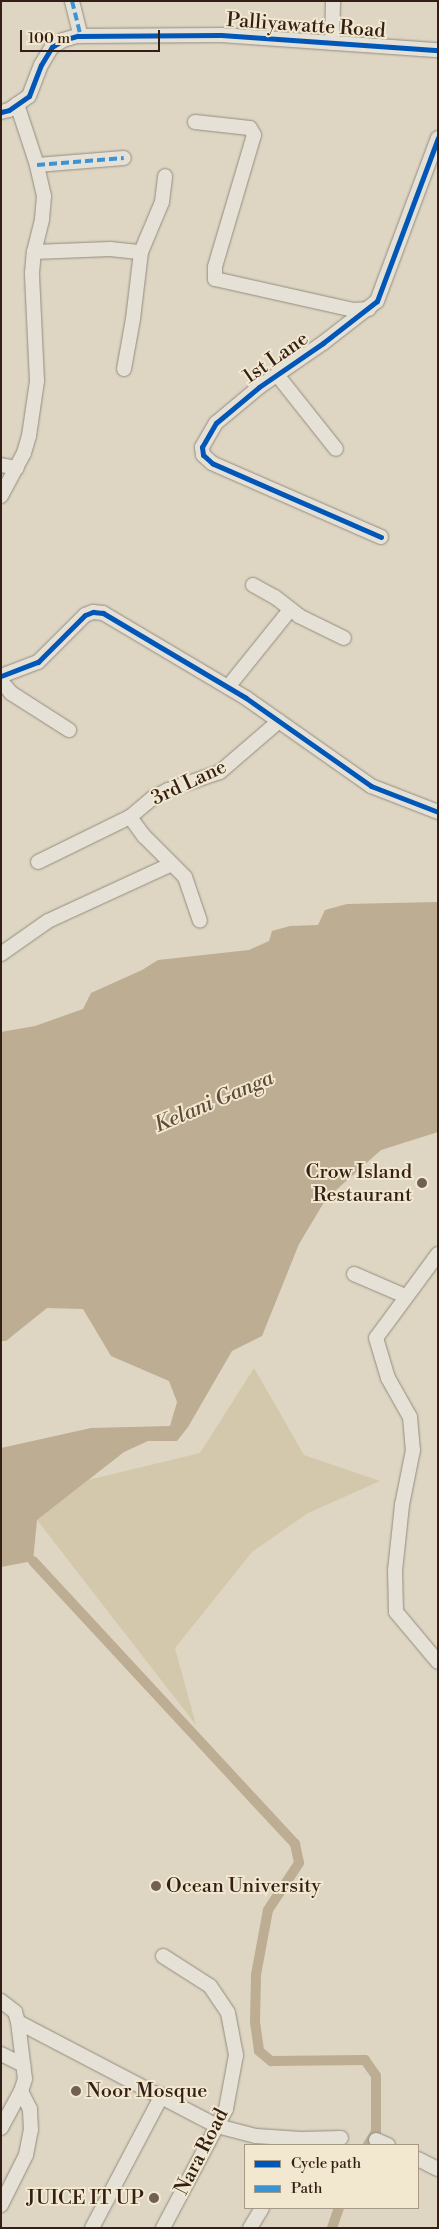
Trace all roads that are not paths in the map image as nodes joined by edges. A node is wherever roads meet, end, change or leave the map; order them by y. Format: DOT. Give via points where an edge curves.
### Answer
graph roads {
  1 [pos="72,1"];
  2 [pos="333,1"];
  3 [pos="81,36"];
  4 [pos="332,43"];
  5 [pos="438,50"];
  6 [pos="17,104"];
  7 [pos="1,112"];
  8 [pos="195,122"];
  9 [pos="438,138"];
  10 [pos="124,158"];
  11 [pos="38,165"];
  12 [pos="165,176"];
  13 [pos="34,252"];
  14 [pos="141,252"];
  15 [pos="369,309"];
  16 [pos="124,369"];
  17 [pos="278,376"];
  18 [pos="336,449"];
  19 [pos="1,465"];
  20 [pos="17,468"];
  21 [pos="1,496"];
  22 [pos="381,537"];
  23 [pos="253,585"];
  24 [pos="290,610"];
  25 [pos="344,638"];
  26 [pos="1,676"];
  27 [pos="1,681"];
  28 [pos="228,687"];
  29 [pos="278,721"];
  30 [pos="68,730"];
  31 [pos="438,812"];
  32 [pos="130,817"];
  33 [pos="38,862"];
  34 [pos="172,864"];
  35 [pos="200,921"];
  36 [pos="1,954"];
  37 [pos="438,1254"];
  38 [pos="354,1274"];
  39 [pos="405,1296"];
  40 [pos="438,1662"];
  41 [pos="163,1956"];
  42 [pos="1,2001"];
  43 [pos="18,2022"];
  44 [pos="1,2054"];
  45 [pos="24,2065"];
  46 [pos="21,2092"];
  47 [pos="162,2095"];
  48 [pos="3,2121"];
  49 [pos="217,2126"];
  50 [pos="341,2138"];
  51 [pos="299,2142"];
  52 [pos="419,2160"];
  53 [pos="438,2169"];
  54 [pos="1,2205"];
  55 [pos="262,2209"];
  56 [pos="255,2226"];
  57 [pos="92,2228"];
  58 [pos="164,2228"];
  1 -- 3 [label="street"];
  2 -- 4 [label="street"];
  3 -- 4 [label="street, Palliyawatte Road" via="221,35"];
  3 -- 6 [label="street, Palliyawatte Road" via="63,40 52,47 29,96"];
  4 -- 5 [label="street, Palliyawatte Road"];
  6 -- 7 [label="street, Palliyawatte Road"];
  6 -- 11 [label="street"];
  8 -- 15 [label="street" via="250,128 255,137 215,267 215,279 354,310"];
  9 -- 15 [label="street, 1st Lane" via="384,285 377,301"];
  10 -- 11 [label="street"];
  11 -- 13 [label="street" via="44,196"];
  12 -- 14 [label="street" via="162,202"];
  13 -- 14 [label="street" via="116,249"];
  13 -- 20 [label="street" via="37,387 29,436"];
  14 -- 16 [label="street" via="134,319"];
  15 -- 17 [label="street, 1st Lane"];
  17 -- 18 [label="street"];
  17 -- 22 [label="street, 1st Lane" via="216,422 203,444 203,455 212,463"];
  19 -- 20 [label="street"];
  20 -- 21 [label="street"];
  23 -- 24 [label="street" via="275,596"];
  24 -- 25 [label="street"];
  24 -- 28 [label="street"];
  26 -- 28 [label="street" via="38,662 85,615 99,612"];
  27 -- 30 [label="street" via="11,693"];
  28 -- 29 [label="street"];
  29 -- 31 [label="street" via="371,786"];
  29 -- 32 [label="street, 3rd Lane" via="220,772 168,790"];
  32 -- 33 [label="street, 3rd Lane"];
  32 -- 34 [label="street"];
  34 -- 35 [label="street" via="188,883"];
  34 -- 36 [label="street" via="48,922"];
  37 -- 39 [label="street"];
  38 -- 39 [label="street"];
  39 -- 40 [label="street" via="376,1338 388,1378 410,1417 413,1450 397,1552 396,1612"];
  41 -- 49 [label="street, Nara Road" via="210,1986 228,2014 236,2055 226,2109"];
  42 -- 43 [label="street" via="15,2012"];
  43 -- 45 [label="street"];
  43 -- 47 [label="street"];
  44 -- 45 [label="street"];
  45 -- 46 [label="street" via="25,2079"];
  46 -- 48 [label="street"];
  46 -- 54 [label="street" via="30,2109 31,2130 26,2155"];
  47 -- 49 [label="street"];
  47 -- 57 [label="street"];
  49 -- 51 [label="street"];
  49 -- 58 [label="street, Nara Road"];
  50 -- 51 [label="street"];
  52 -- 53 [label="street"];
  55 -- 56 [label="street"];
}
